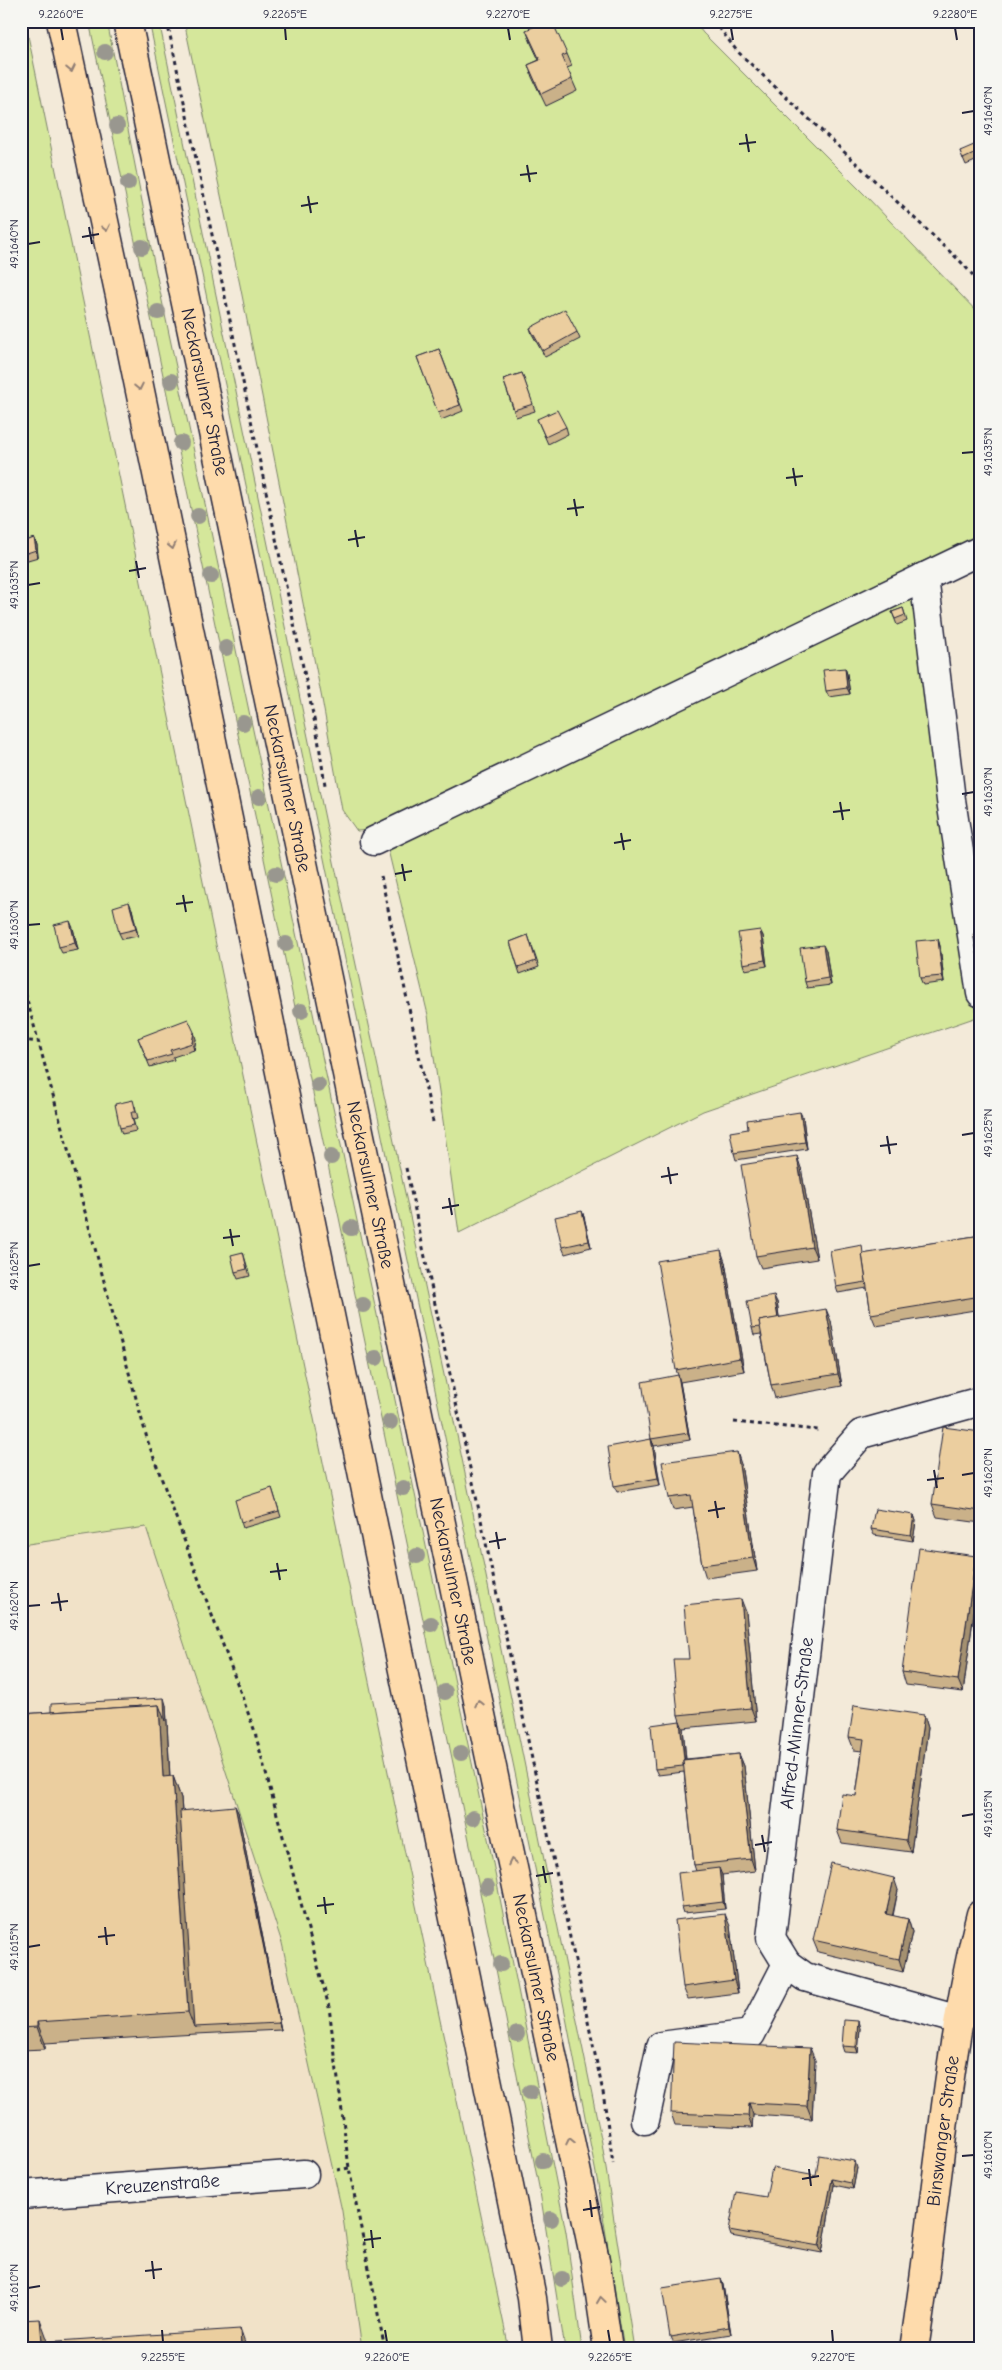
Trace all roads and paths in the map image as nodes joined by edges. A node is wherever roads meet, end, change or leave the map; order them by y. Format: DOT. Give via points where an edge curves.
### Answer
graph roads {
  1 [pos="61,21"];
  2 [pos="127,21"];
  3 [pos="167,21"];
  4 [pos="714,21"];
  5 [pos="981,284"];
  6 [pos="981,550"];
  7 [pos="924,577"];
  8 [pos="326,787"];
  9 [pos="374,841"];
  10 [pos="21,978"];
  11 [pos="981,994"];
  12 [pos="21,1040"];
  13 [pos="39,1042"];
  14 [pos="433,1122"];
  15 [pos="405,1164"];
  16 [pos="981,1401"];
  17 [pos="734,1422"];
  18 [pos="861,1434"];
  19 [pos="981,1914"];
  20 [pos="787,1964"];
  21 [pos="959,2020"];
  22 [pos="645,2120"];
  23 [pos="614,2171"];
  24 [pos="304,2174"];
  25 [pos="21,2195"];
  26 [pos="385,2349"];
  27 [pos="538,2349"];
  28 [pos="608,2349"];
  29 [pos="914,2349"];
  1 -- 27 [label="main road, one-way" via="131,347 532,2298"];
  28 -- 2 [label="main road, Neckarsulmer Straße, one-way" via="591,2240"];
  3 -- 8 [label="path"];
  4 -- 5 [label="path" via="736,51"];
  6 -- 7 [label="street"];
  7 -- 9 [label="street"];
  7 -- 11 [label="street" via="951,800"];
  9 -- 14 [label="path"];
  10 -- 13 [label="path"];
  12 -- 13 [label="path"];
  13 -- 26 [label="path" via="148,1442 254,1729 329,2007 349,2168"];
  15 -- 23 [label="path" via="603,2092"];
  16 -- 18 [label="street"];
  17 -- 18 [label="path"];
  18 -- 20 [label="street, Alfred-Minner-Straße" via="827,1473 771,1938"];
  19 -- 21 [label="main road, Binswanger Straße"];
  20 -- 21 [label="street, Alfred-Minner-Straße" via="805,1977"];
  20 -- 22 [label="street" via="751,2034 661,2046"];
  21 -- 29 [label="main road, Binswanger Straße"];
  24 -- 25 [label="street, Kreuzenstraße"];
}
